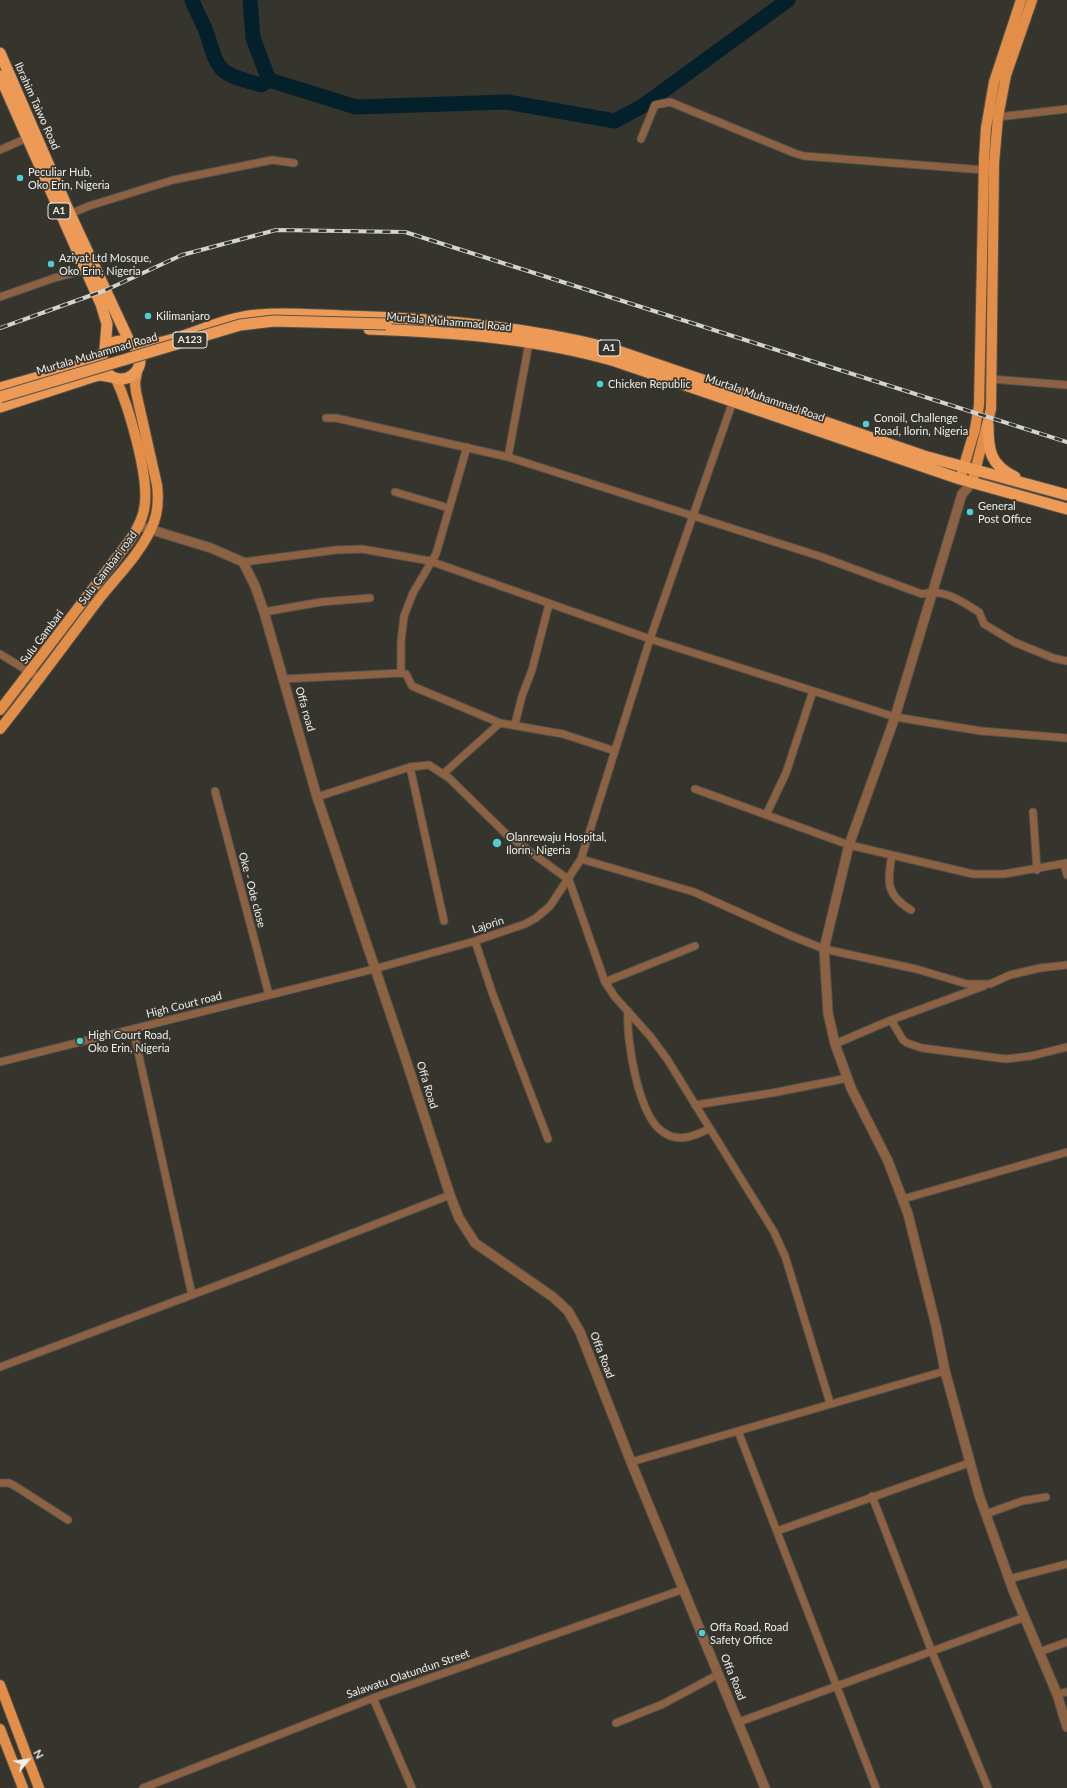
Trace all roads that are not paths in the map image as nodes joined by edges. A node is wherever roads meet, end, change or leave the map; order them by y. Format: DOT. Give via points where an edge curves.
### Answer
graph roads {
  1 [pos="1021,0"];
  2 [pos="1032,0"];
  3 [pos="0,53"];
  4 [pos="0,76"];
  5 [pos="1067,109"];
  6 [pos="998,117"];
  7 [pos="27,138"];
  8 [pos="641,139"];
  9 [pos="0,150"];
  10 [pos="294,163"];
  11 [pos="984,170"];
  12 [pos="70,214"];
  13 [pos="86,270"];
  14 [pos="0,297"];
  15 [pos="386,326"];
  16 [pos="488,326"];
  17 [pos="487,338"];
  18 [pos="530,343"];
  19 [pos="132,345"];
  20 [pos="104,351"];
  21 [pos="138,367"];
  22 [pos="114,378"];
  23 [pos="991,379"];
  24 [pos="1067,385"];
  25 [pos="0,388"];
  26 [pos="0,396"];
  27 [pos="733,401"];
  28 [pos="0,402"];
  29 [pos="0,407"];
  30 [pos="326,418"];
  31 [pos="988,425"];
  32 [pos="466,447"];
  33 [pos="508,457"];
  34 [pos="963,468"];
  35 [pos="975,471"];
  36 [pos="960,479"];
  37 [pos="972,483"];
  38 [pos="1031,486"];
  39 [pos="395,492"];
  40 [pos="962,494"];
  41 [pos="1067,495"];
  42 [pos="449,508"];
  43 [pos="1067,509"];
  44 [pos="692,517"];
  45 [pos="139,526"];
  46 [pos="150,531"];
  47 [pos="243,562"];
  48 [pos="430,562"];
  49 [pos="933,591"];
  50 [pos="370,598"];
  51 [pos="549,604"];
  52 [pos="264,612"];
  53 [pos="650,639"];
  54 [pos="0,654"];
  55 [pos="1067,661"];
  56 [pos="30,672"];
  57 [pos="401,673"];
  58 [pos="41,679"];
  59 [pos="284,679"];
  60 [pos="813,691"];
  61 [pos="0,710"];
  62 [pos="895,717"];
  63 [pos="500,723"];
  64 [pos="515,724"];
  65 [pos="0,729"];
  66 [pos="1067,738"];
  67 [pos="615,751"];
  68 [pos="410,767"];
  69 [pos="443,774"];
  70 [pos="695,789"];
  71 [pos="215,791"];
  72 [pos="318,797"];
  73 [pos="1033,812"];
  74 [pos="766,815"];
  75 [pos="849,845"];
  76 [pos="892,855"];
  77 [pos="581,860"];
  78 [pos="1066,864"];
  79 [pos="1037,870"];
  80 [pos="1067,875"];
  81 [pos="569,880"];
  82 [pos="911,910"];
  83 [pos="444,921"];
  84 [pos="475,941"];
  85 [pos="695,946"];
  86 [pos="824,949"];
  87 [pos="1067,965"];
  88 [pos="374,969"];
  89 [pos="605,982"];
  90 [pos="990,984"];
  91 [pos="269,995"];
  92 [pos="628,1011"];
  93 [pos="891,1020"];
  94 [pos="133,1029"];
  95 [pos="835,1044"];
  96 [pos="1067,1047"];
  97 [pos="0,1062"];
  98 [pos="848,1078"];
  99 [pos="695,1105"];
  100 [pos="709,1129"];
  101 [pos="548,1139"];
  102 [pos="1067,1152"];
  103 [pos="450,1195"];
  104 [pos="903,1199"];
  105 [pos="192,1295"];
  106 [pos="0,1367"];
  107 [pos="945,1371"];
  108 [pos="830,1403"];
  109 [pos="738,1431"];
  110 [pos="631,1462"];
  111 [pos="969,1463"];
  112 [pos="0,1483"];
  113 [pos="872,1496"];
  114 [pos="1046,1497"];
  115 [pos="986,1514"];
  116 [pos="68,1520"];
  117 [pos="777,1531"];
  118 [pos="1067,1564"];
  119 [pos="1009,1579"];
  120 [pos="684,1589"];
  121 [pos="1025,1617"];
  122 [pos="1067,1642"];
  123 [pos="932,1652"];
  124 [pos="1039,1652"];
  125 [pos="719,1674"];
  126 [pos="0,1685"];
  127 [pos="838,1686"];
  128 [pos="1067,1692"];
  129 [pos="1057,1694"];
  130 [pos="373,1698"];
  131 [pos="738,1722"];
  132 [pos="616,1723"];
  133 [pos="1067,1727"];
  134 [pos="0,1729"];
  135 [pos="22,1788"];
  136 [pos="39,1788"];
  137 [pos="143,1788"];
  138 [pos="412,1788"];
  139 [pos="765,1788"];
  140 [pos="876,1788"];
  141 [pos="988,1788"];
  1 -- 11 [label="main road" via="994,82 986,128"];
  2 -- 6 [label="main road" via="1006,75"];
  3 -- 12 [label="highway, Ibrahim Taiwo Road / A1"];
  4 -- 7 [label="highway, Ibrahim Taiwo Road / A1"];
  5 -- 6 [label="street"];
  6 -- 23 [label="main road" via="994,163"];
  7 -- 9 [label="street"];
  7 -- 13 [label="highway, Ibrahim Taiwo Road / A1"];
  8 -- 11 [label="street" via="655,105 670,102 804,156"];
  10 -- 12 [label="street" via="272,160 173,180"];
  11 -- 34 [label="main road" via="980,400 975,429"];
  12 -- 19 [label="highway, Ibrahim Taiwo Road / A1"];
  13 -- 14 [label="street"];
  13 -- 20 [label="highway, Ibrahim Taiwo Road / A1" via="107,324"];
  15 -- 16 [label="highway, Murtala Muhammad Road / A123"];
  15 -- 17 [label="highway, A123"];
  15 -- 26 [label="highway, Murtala Muhammad Road / A123, bridge" via="281,321 240,325"];
  15 -- 28 [label="highway, Murtala Muhammad Road / A123" via="295,325 246,329"];
  16 -- 19 [label="highway, Murtala Muhammad Road / A1" via="404,318 257,315 242,317 150,345"];
  16 -- 34 [label="highway, Murtala Muhammad Road / A1" via="609,348"];
  17 -- 18 [label="highway, Murtala Muhammad Road / A1"];
  17 -- 21 [label="highway, Murtala Muhammad Road / A1" via="393,330 254,325 146,357"];
  18 -- 27 [label="highway, Murtala Muhammad Road / A1" via="592,354"];
  18 -- 33 [label="street"];
  19 -- 20 [label="highway, A1" via="117,341"];
  19 -- 21 [label="highway, A1" via="139,354"];
  20 -- 22 [label="highway, A1" via="103,367"];
  20 -- 25 [label="highway, Murtala Muhammad Road" via="92,362"];
  21 -- 22 [label="highway, A1" via="130,378"];
  21 -- 46 [label="main road, Sulu Gambari road" via="136,387 158,498 155,520"];
  22 -- 29 [label="highway, Murtala Muhammad Road" via="100,375 92,377"];
  22 -- 45 [label="main road, Sulu Gambari" via="131,419 144,480 145,503"];
  23 -- 24 [label="street"];
  23 -- 31 [label="main road"];
  27 -- 36 [label="highway, Murtala Muhammad Road / A1"];
  27 -- 44 [label="street, Lajorin"];
  30 -- 32 [label="street" via="336,418"];
  31 -- 35 [label="main road"];
  31 -- 38 [label="highway" via="989,447 994,460 1006,473"];
  32 -- 33 [label="street"];
  32 -- 42 [label="street"];
  33 -- 44 [label="street"];
  34 -- 35 [label="highway, Murtala Muhammad Road / A1"];
  34 -- 36 [label="main road"];
  35 -- 37 [label="main road"];
  35 -- 38 [label="highway, Murtala Muhammad Road / A1"];
  36 -- 37 [label="highway, Murtala Muhammad Road / A1"];
  36 -- 40 [label="street"];
  37 -- 40 [label="street"];
  37 -- 43 [label="highway, Murtala Muhammad Road / A1"];
  38 -- 41 [label="highway, Murtala Muhammad Road / A1"];
  39 -- 42 [label="street"];
  40 -- 49 [label="street"];
  42 -- 48 [label="street" via="436,554"];
  44 -- 49 [label="street" via="725,525 819,556 922,594"];
  44 -- 53 [label="street, Lajorin"];
  45 -- 46 [label="street"];
  45 -- 56 [label="main road, Sulu Gambari"];
  46 -- 47 [label="street" via="211,548"];
  46 -- 58 [label="main road, Sulu Gambari road" via="144,543 96,602"];
  47 -- 48 [label="street" via="336,550 362,550"];
  47 -- 52 [label="street, Offa road"];
  48 -- 51 [label="street"];
  48 -- 57 [label="street" via="404,616"];
  49 -- 55 [label="street" via="957,599 980,612 984,624 1014,642"];
  49 -- 62 [label="street"];
  50 -- 52 [label="street" via="321,602"];
  51 -- 53 [label="street"];
  51 -- 64 [label="street"];
  52 -- 59 [label="street, Offa road"];
  53 -- 60 [label="street"];
  53 -- 67 [label="street, Lajorin"];
  54 -- 56 [label="street"];
  56 -- 58 [label="street"];
  56 -- 61 [label="main road, Sulu Gambari"];
  57 -- 59 [label="street"];
  57 -- 63 [label="street" via="406,674 412,686"];
  58 -- 65 [label="main road, Sulu Gambari road"];
  59 -- 72 [label="street, Offa road"];
  60 -- 62 [label="street"];
  60 -- 74 [label="street" via="786,773"];
  62 -- 66 [label="street" via="981,732"];
  62 -- 75 [label="street"];
  63 -- 64 [label="street"];
  63 -- 69 [label="street"];
  64 -- 67 [label="street" via="572,736"];
  67 -- 77 [label="street, Lajorin"];
  68 -- 69 [label="street" via="429,765"];
  68 -- 72 [label="street"];
  68 -- 83 [label="street"];
  69 -- 81 [label="street" via="506,834"];
  70 -- 74 [label="street"];
  71 -- 91 [label="street, Oke - Ode close"];
  72 -- 88 [label="street, Offa road"];
  73 -- 79 [label="street"];
  74 -- 75 [label="street"];
  75 -- 76 [label="street"];
  75 -- 86 [label="street"];
  76 -- 79 [label="street" via="973,874"];
  76 -- 82 [label="street" via="889,886 899,903"];
  77 -- 81 [label="street, Lajorin"];
  77 -- 86 [label="street" via="694,892"];
  78 -- 79 [label="street"];
  78 -- 80 [label="street"];
  81 -- 84 [label="street, Lajorin" via="550,906 536,918"];
  81 -- 89 [label="street"];
  84 -- 88 [label="street, Lajorin"];
  84 -- 101 [label="street"];
  85 -- 89 [label="street"];
  86 -- 90 [label="street" via="916,969 967,984"];
  86 -- 95 [label="street" via="828,1013"];
  87 -- 90 [label="street" via="1010,975"];
  88 -- 91 [label="street, High Court road"];
  88 -- 103 [label="street, Offa Road"];
  89 -- 92 [label="street"];
  90 -- 93 [label="street"];
  91 -- 94 [label="street, High Court road"];
  92 -- 99 [label="street" via="650,1036"];
  92 -- 100 [label="street" via="626,1028 629,1052 640,1095 655,1123 662,1132 682,1138"];
  93 -- 95 [label="street"];
  93 -- 96 [label="street" via="903,1040 922,1048 1006,1059"];
  94 -- 97 [label="street, High Court road"];
  94 -- 105 [label="street"];
  95 -- 98 [label="street"];
  98 -- 99 [label="street"];
  98 -- 104 [label="street" via="888,1161"];
  99 -- 100 [label="street"];
  100 -- 108 [label="street" via="774,1232 782,1250"];
  102 -- 104 [label="street"];
  103 -- 105 [label="street"];
  103 -- 110 [label="street, Offa Road" via="466,1231 475,1243 568,1311 580,1332"];
  104 -- 107 [label="street"];
  105 -- 106 [label="street"];
  107 -- 108 [label="street"];
  107 -- 111 [label="street"];
  108 -- 109 [label="street"];
  109 -- 110 [label="street"];
  109 -- 117 [label="street"];
  110 -- 120 [label="street, Offa Road"];
  111 -- 113 [label="street"];
  111 -- 115 [label="street"];
  112 -- 116 [label="street" via="15,1486"];
  113 -- 117 [label="street"];
  113 -- 123 [label="street"];
  114 -- 115 [label="street" via="1022,1501"];
  115 -- 119 [label="street"];
  117 -- 127 [label="street"];
  118 -- 119 [label="street"];
  119 -- 121 [label="street"];
  120 -- 125 [label="street, Offa Road"];
  120 -- 130 [label="street, Salawatu Olatundun Street"];
  121 -- 123 [label="street"];
  121 -- 124 [label="street"];
  122 -- 124 [label="street"];
  123 -- 127 [label="street"];
  123 -- 141 [label="street"];
  124 -- 129 [label="street"];
  125 -- 131 [label="street, Offa Road"];
  125 -- 132 [label="street" via="663,1704"];
  126 -- 136 [label="main road"];
  127 -- 131 [label="street"];
  127 -- 140 [label="street"];
  128 -- 129 [label="street"];
  129 -- 133 [label="street"];
  130 -- 137 [label="street, Salawatu Olatundun Street"];
  130 -- 138 [label="street"];
  131 -- 139 [label="street, Offa Road"];
  134 -- 135 [label="main road"];
}
